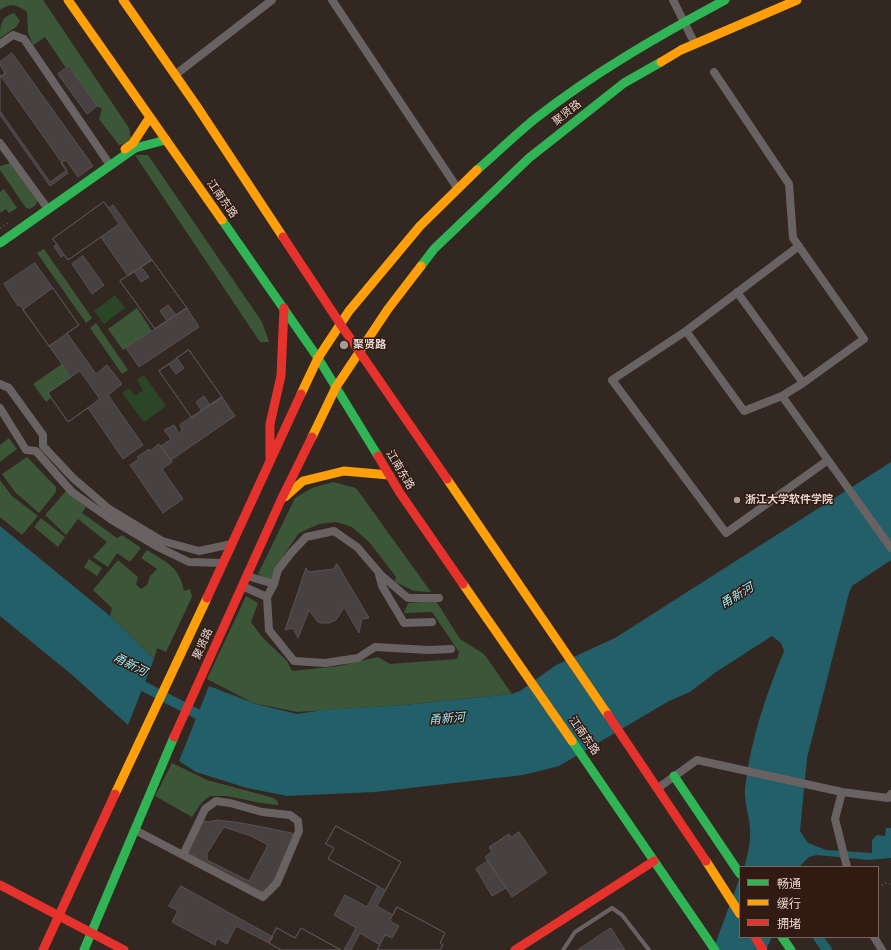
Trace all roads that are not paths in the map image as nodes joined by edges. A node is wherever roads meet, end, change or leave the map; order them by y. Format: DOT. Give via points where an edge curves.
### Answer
graph roads {
  1 [pos="68,0"];
  2 [pos="123,0"];
  3 [pos="272,0"];
  4 [pos="332,0"];
  5 [pos="673,0"];
  6 [pos="725,0"];
  7 [pos="797,0"];
  8 [pos="684,22"];
  9 [pos="0,44"];
  10 [pos="695,44"];
  11 [pos="714,72"];
  12 [pos="175,75"];
  13 [pos="150,117"];
  14 [pos="166,140"];
  15 [pos="0,143"];
  16 [pos="109,163"];
  17 [pos="458,189"];
  18 [pos="47,207"];
  19 [pos="0,238"];
  20 [pos="0,243"];
  21 [pos="799,246"];
  22 [pos="737,292"];
  23 [pos="284,308"];
  24 [pos="340,325"];
  25 [pos="686,331"];
  26 [pos="360,352"];
  27 [pos="318,358"];
  28 [pos="0,384"];
  29 [pos="803,384"];
  30 [pos="336,387"];
  31 [pos="782,396"];
  32 [pos="0,408"];
  33 [pos="828,460"];
  34 [pos="270,463"];
  35 [pos="389,475"];
  36 [pos="281,500"];
  37 [pos="232,544"];
  38 [pos="891,548"];
  39 [pos="223,562"];
  40 [pos="377,571"];
  41 [pos="247,576"];
  42 [pos="274,584"];
  43 [pos="242,586"];
  44 [pos="267,597"];
  45 [pos="439,598"];
  46 [pos="432,622"];
  47 [pos="451,649"];
  48 [pos="674,776"];
  49 [pos="658,788"];
  50 [pos="842,792"];
  51 [pos="891,794"];
  52 [pos="135,830"];
  53 [pos="183,855"];
  54 [pos="654,861"];
  55 [pos="847,866"];
  56 [pos="739,873"];
  57 [pos="0,884"];
  58 [pos="739,912"];
  59 [pos="58,916"];
  60 [pos="92,933"];
  61 [pos="756,938"];
  62 [pos="783,938"];
  63 [pos="875,938"];
  64 [pos="43,950"];
  65 [pos="84,950"];
  66 [pos="124,950"];
  67 [pos="515,950"];
  68 [pos="563,950"];
  69 [pos="649,950"];
  70 [pos="716,950"];
  71 [pos="763,950"];
  72 [pos="791,950"];
  73 [pos="882,950"];
  1 -- 13 [label="main road, 江南东路"];
  2 -- 12 [label="main road"];
  3 -- 12 [label="street"];
  4 -- 17 [label="street"];
  5 -- 8 [label="street"];
  6 -- 8 [label="main road, 聚贤路"];
  7 -- 10 [label="main road, 聚贤路"];
  8 -- 10 [label="street"];
  8 -- 17 [label="main road, 聚贤路" via="613,64 536,118"];
  9 -- 16 [label="street" via="13,35 24,40"];
  10 -- 26 [label="main road, 聚贤路" via="624,83 529,158 434,249"];
  11 -- 21 [label="street" via="789,184 793,238"];
  12 -- 24 [label="main road"];
  13 -- 14 [label="main road, 江南东路"];
  13 -- 16 [label="main road" via="133,144"];
  14 -- 16 [label="main road" via="135,148"];
  14 -- 23 [label="main road, 江南东路"];
  15 -- 18 [label="street"];
  16 -- 18 [label="main road"];
  17 -- 24 [label="main road, 聚贤路" via="420,226"];
  18 -- 19 [label="main road"];
  18 -- 20 [label="main road"];
  21 -- 22 [label="street"];
  21 -- 29 [label="street" via="864,339"];
  22 -- 25 [label="street"];
  22 -- 29 [label="street"];
  23 -- 27 [label="main road, 江南东路"];
  23 -- 34 [label="main road" via="281,376 270,424"];
  24 -- 26 [label="main road"];
  24 -- 27 [label="main road, 聚贤路"];
  25 -- 31 [label="street" via="744,411"];
  25 -- 33 [label="street" via="612,380 726,533"];
  26 -- 30 [label="main road, 聚贤路"];
  26 -- 49 [label="main road"];
  27 -- 30 [label="main road, 江南东路"];
  27 -- 34 [label="main road, 聚贤路"];
  28 -- 37 [label="street" via="9,388 43,435 43,446 73,478 109,509 162,541 199,552"];
  29 -- 31 [label="street"];
  30 -- 35 [label="main road, 江南东路"];
  30 -- 36 [label="main road, 聚贤路"];
  31 -- 33 [label="street"];
  32 -- 39 [label="street" via="26,450 36,451 72,492 106,516 189,562"];
  33 -- 38 [label="street"];
  34 -- 37 [label="main road, 聚贤路"];
  35 -- 36 [label="main road" via="344,471 303,481"];
  35 -- 54 [label="main road, 江南东路"];
  36 -- 41 [label="main road, 聚贤路"];
  37 -- 39 [label="main road, 聚贤路"];
  39 -- 59 [label="main road, 聚贤路"];
  40 -- 42 [label="street" via="357,546 334,531 306,537 278,570"];
  40 -- 45 [label="street" via="408,598"];
  40 -- 46 [label="street" via="382,586 404,623"];
  41 -- 42 [label="street"];
  41 -- 43 [label="main road, 聚贤路"];
  42 -- 44 [label="street"];
  43 -- 44 [label="street"];
  43 -- 52 [label="main road, 聚贤路"];
  44 -- 47 [label="street" via="269,630 294,661 325,663 358,658 375,647"];
  48 -- 49 [label="street"];
  48 -- 50 [label="street" via="697,760"];
  48 -- 56 [label="main road"];
  49 -- 58 [label="main road"];
  50 -- 51 [label="street" via="888,798"];
  50 -- 55 [label="street" via="835,819"];
  52 -- 53 [label="street"];
  52 -- 60 [label="main road, 聚贤路"];
  53 -- 53 [label="street" via="205,809 216,801 262,812 290,815 298,821 299,831 277,884 263,897"];
  54 -- 67 [label="main road"];
  54 -- 70 [label="main road, 江南东路"];
  57 -- 59 [label="main road"];
  59 -- 60 [label="main road"];
  59 -- 64 [label="main road, 聚贤路"];
  60 -- 65 [label="main road, 聚贤路"];
  60 -- 66 [label="main road"];
  61 -- 71 [label="main road"];
  62 -- 72 [label="main road"];
  63 -- 73 [label="street"];
  68 -- 69 [label="lane" via="575,932 612,908 622,915"];
}
